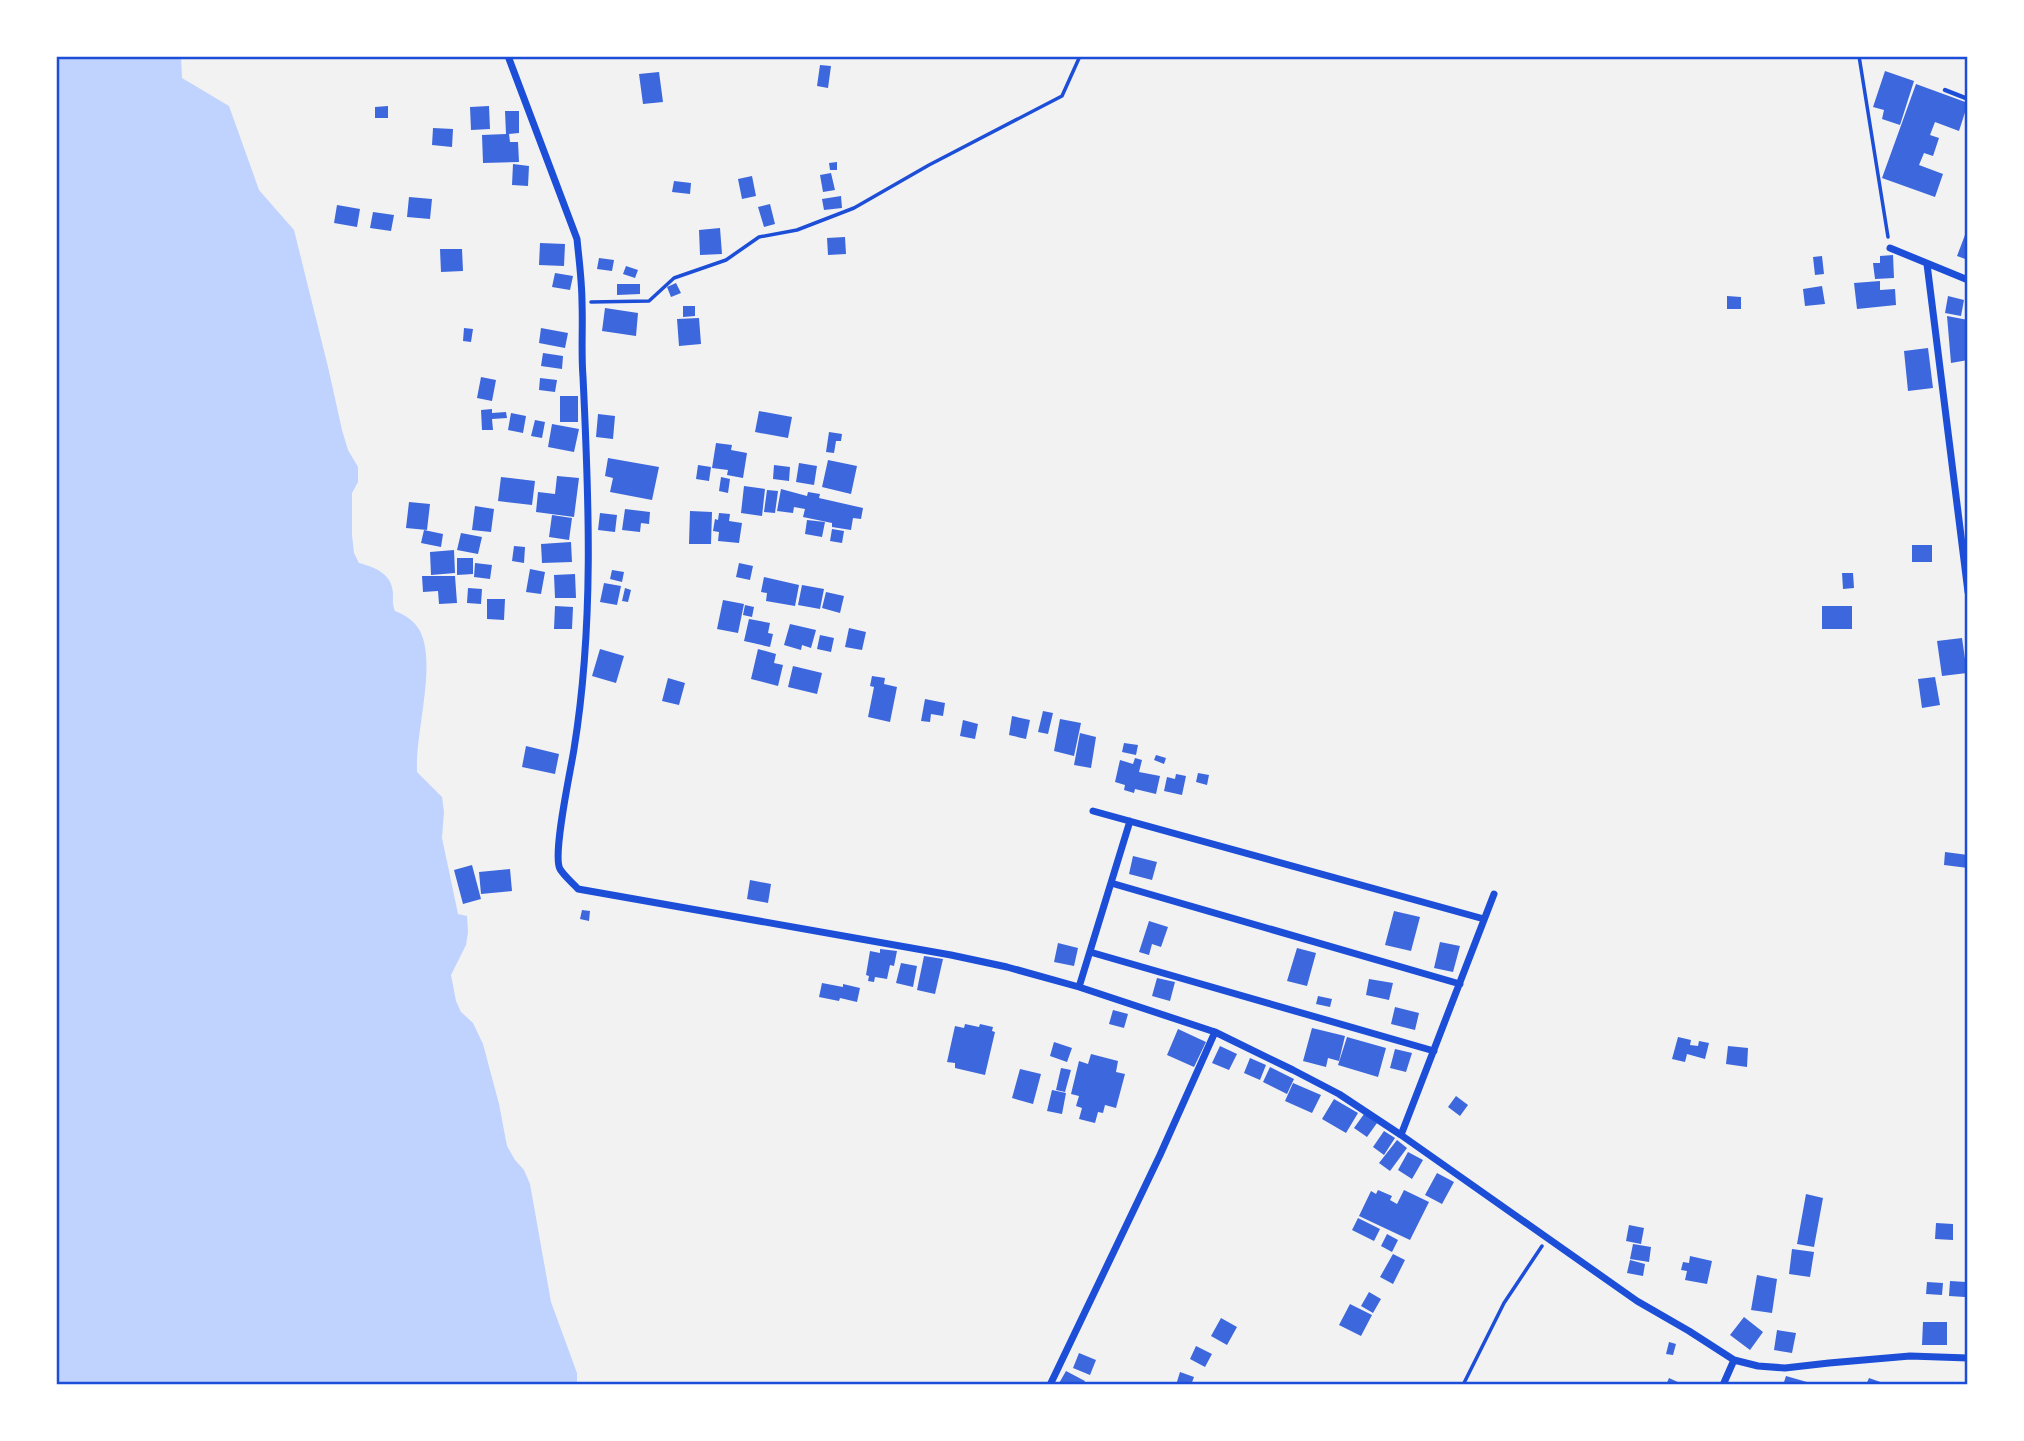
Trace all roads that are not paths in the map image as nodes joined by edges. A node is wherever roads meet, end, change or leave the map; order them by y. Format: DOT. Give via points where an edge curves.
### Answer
graph roads {
  1 [pos="508,56"];
  2 [pos="1945,89"];
  3 [pos="1968,98"];
  4 [pos="1890,248"];
  5 [pos="1927,264"];
  6 [pos="1968,280"];
  7 [pos="1968,592"];
  8 [pos="1093,811"];
  9 [pos="1130,821"];
  10 [pos="1111,883"];
  11 [pos="1494,894"];
  12 [pos="1484,919"];
  13 [pos="1090,952"];
  14 [pos="1460,984"];
  15 [pos="1079,988"];
  16 [pos="1215,1032"];
  17 [pos="1434,1051"];
  18 [pos="1401,1135"];
  19 [pos="1968,1358"];
  20 [pos="1734,1360"];
  21 [pos="1050,1385"];
  22 [pos="1723,1385"];
  1 -- 15 [label="street" via="577,239 582,303 587,628 579,716 561,823 560,870 578,889 951,955"];
  2 -- 3 [label="lane"];
  4 -- 5 [label="street"];
  5 -- 6 [label="street"];
  5 -- 7 [label="street"];
  8 -- 9 [label="street"];
  9 -- 10 [label="street"];
  9 -- 12 [label="street"];
  10 -- 13 [label="street"];
  10 -- 14 [label="street"];
  11 -- 12 [label="street"];
  12 -- 14 [label="street"];
  13 -- 15 [label="street"];
  13 -- 17 [label="street"];
  14 -- 17 [label="street"];
  15 -- 16 [label="street"];
  16 -- 18 [label="street" via="1339,1094"];
  16 -- 21 [label="street"];
  17 -- 18 [label="street"];
  18 -- 20 [label="street" via="1637,1301"];
  19 -- 20 [label="street" via="1910,1356 1785,1368"];
  20 -- 22 [label="street"];
}
